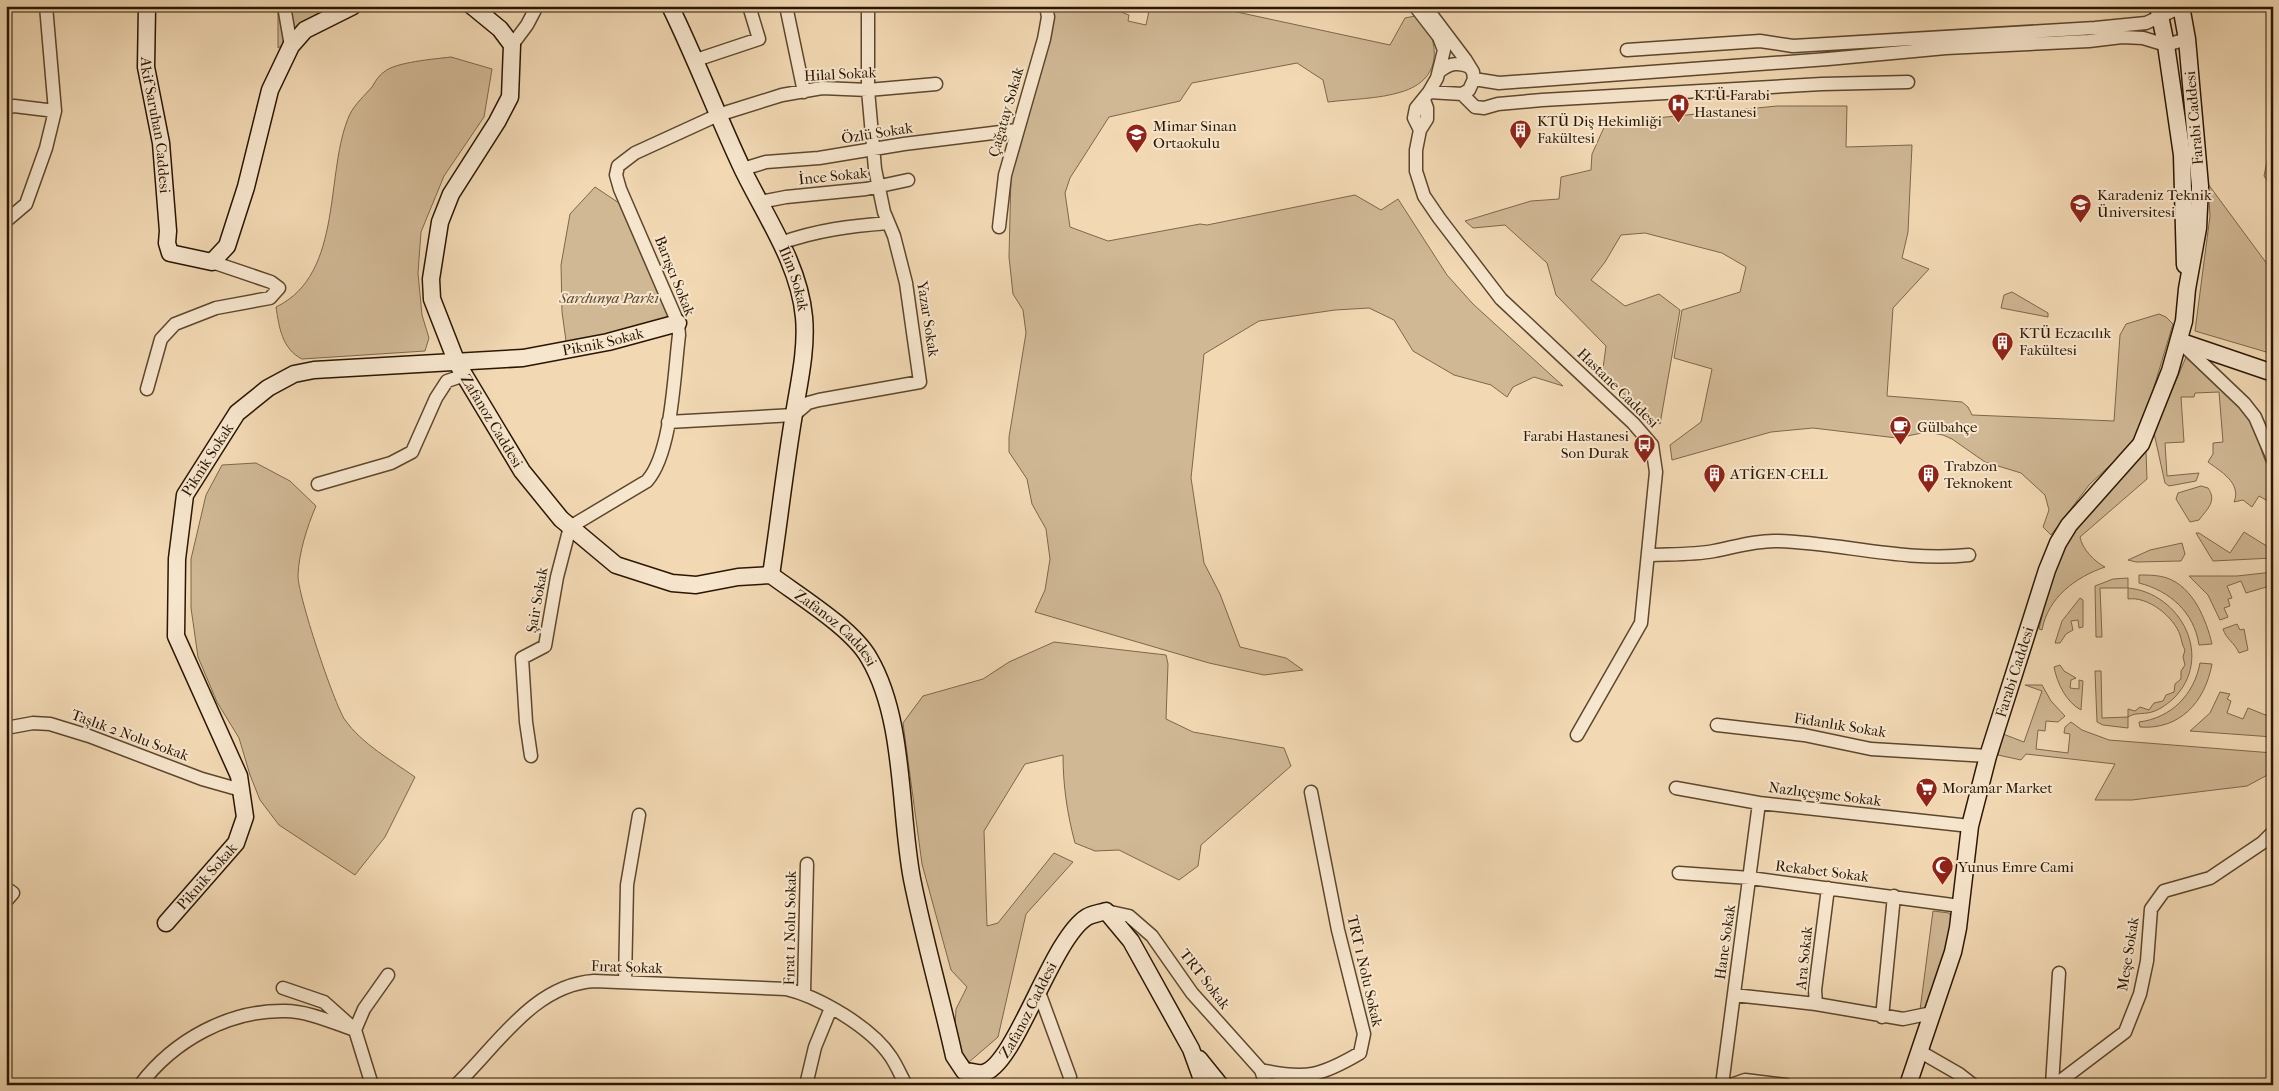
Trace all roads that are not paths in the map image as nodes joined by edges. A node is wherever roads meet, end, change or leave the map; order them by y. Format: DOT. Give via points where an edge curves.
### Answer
graph roads {
  1 [pos="46,6"];
  2 [pos="147,6"];
  3 [pos="284,6"];
  4 [pos="353,6"];
  5 [pos="472,6"];
  6 [pos="536,6"];
  7 [pos="670,6"];
  8 [pos="749,6"];
  9 [pos="786,6"];
  10 [pos="868,6"];
  11 [pos="1046,6"];
  12 [pos="1415,6"];
  13 [pos="1425,6"];
  14 [pos="2181,7"];
  15 [pos="2159,12"];
  16 [pos="2187,39"];
  17 [pos="512,45"];
  18 [pos="291,46"];
  19 [pos="2166,46"];
  20 [pos="1627,50"];
  21 [pos="696,60"];
  22 [pos="1472,73"];
  23 [pos="1438,75"];
  24 [pos="1908,82"];
  25 [pos="936,84"];
  26 [pos="868,90"];
  27 [pos="804,92"];
  28 [pos="1444,92"];
  29 [pos="1462,94"];
  30 [pos="1426,96"];
  31 [pos="6,108"];
  32 [pos="55,111"];
  33 [pos="718,115"];
  34 [pos="1017,130"];
  35 [pos="875,150"];
  36 [pos="743,169"];
  37 [pos="908,180"];
  38 [pos="878,187"];
  39 [pos="760,202"];
  40 [pos="6,221"];
  41 [pos="888,224"];
  42 [pos="999,227"];
  43 [pos="781,243"];
  44 [pos="212,262"];
  45 [pos="2187,289"];
  46 [pos="678,323"];
  47 [pos="2179,341"];
  48 [pos="461,369"];
  49 [pos="2273,374"];
  50 [pos="147,389"];
  51 [pos="794,415"];
  52 [pos="668,422"];
  53 [pos="2273,459"];
  54 [pos="318,484"];
  55 [pos="570,527"];
  56 [pos="1649,555"];
  57 [pos="1969,555"];
  58 [pos="771,575"];
  59 [pos="1717,725"];
  60 [pos="6,728"];
  61 [pos="1577,735"];
  62 [pos="531,756"];
  63 [pos="1988,756"];
  64 [pos="1676,788"];
  65 [pos="241,790"];
  66 [pos="1311,792"];
  67 [pos="1759,803"];
  68 [pos="639,815"];
  69 [pos="1970,826"];
  70 [pos="2273,832"];
  71 [pos="807,864"];
  72 [pos="1679,873"];
  73 [pos="1750,878"];
  74 [pos="6,888"];
  75 [pos="1828,888"];
  76 [pos="1894,896"];
  77 [pos="6,901"];
  78 [pos="1960,906"];
  79 [pos="1106,911"];
  80 [pos="166,923"];
  81 [pos="2059,973"];
  82 [pos="388,975"];
  83 [pos="625,982"];
  84 [pos="283,988"];
  85 [pos="1038,992"];
  86 [pos="804,993"];
  87 [pos="1734,995"];
  88 [pos="1816,1004"];
  89 [pos="832,1008"];
  90 [pos="1932,1013"];
  91 [pos="1882,1017"];
  92 [pos="355,1030"];
  93 [pos="1191,1049"];
  94 [pos="1919,1051"];
  95 [pos="1261,1070"];
  96 [pos="1070,1077"];
  97 [pos="985,1079"];
  98 [pos="140,1085"];
  99 [pos="372,1085"];
  100 [pos="456,1085"];
  101 [pos="806,1085"];
  102 [pos="906,1085"];
  103 [pos="1204,1085"];
  104 [pos="1220,1085"];
  105 [pos="1266,1085"];
  106 [pos="1722,1085"];
  107 [pos="1731,1085"];
  108 [pos="1786,1085"];
  109 [pos="1908,1085"];
  110 [pos="1973,1085"];
  111 [pos="2053,1085"];
  1 -- 32 [label="street"];
  2 -- 44 [label="street, Akif Saruhan Caddesi" via="146,67 161,143 167,243 170,253"];
  3 -- 18 [label="street"];
  4 -- 18 [label="street" via="305,30"];
  5 -- 17 [label="street" via="500,29"];
  6 -- 17 [label="street"];
  7 -- 21 [label="street, İlim Sokak"];
  8 -- 21 [label="street" via="759,39"];
  9 -- 27 [label="street"];
  10 -- 26 [label="street, Yazar Sokak"];
  11 -- 34 [label="street, Çağatay Sokak" via="1048,17 1044,39"];
  12 -- 23 [label="street, Hastane Caddesi" via="1442,44 1444,50"];
  13 -- 22 [label="street"];
  14 -- 15 [label="street"];
  14 -- 16 [label="street, Farabi Caddesi"];
  15 -- 19 [label="street, Farabi Caddesi"];
  15 -- 20 [label="street" via="2138,24 2031,32 1793,46 1760,41"];
  16 -- 19 [label="street"];
  16 -- 45 [label="street, Farabi Caddesi" via="2200,186 2198,228"];
  17 -- 48 [label="street, Zafanoz Caddesi" via="510,97 451,194 440,222 431,279 432,299"];
  18 -- 44 [label="street" via="270,90 246,187 227,246"];
  19 -- 22 [label="street" via="2143,38 2122,37 1499,82"];
  19 -- 45 [label="street, Farabi Caddesi" via="2182,154 2182,226"];
  21 -- 33 [label="street, İlim Sokak"];
  22 -- 23 [label="street" via="1463,64 1450,64"];
  22 -- 29 [label="street" via="1469,90"];
  23 -- 28 [label="street"];
  23 -- 30 [label="street, Hastane Caddesi"];
  24 -- 29 [label="street" via="1542,100 1484,108 1475,107"];
  25 -- 26 [label="street, Hilal Sokak"];
  26 -- 27 [label="street, Hilal Sokak" via="822,88"];
  26 -- 35 [label="street, Yazar Sokak"];
  27 -- 33 [label="street, Hilal Sokak" via="782,95"];
  28 -- 29 [label="street"];
  28 -- 30 [label="street"];
  30 -- 56 [label="street, Hastane Caddesi" via="1427,119 1420,130 1416,150 1416,171 1424,196 1501,299 1652,444 1656,472"];
  31 -- 32 [label="street"];
  32 -- 40 [label="street" via="26,204"];
  33 -- 36 [label="street, İlim Sokak"];
  33 -- 46 [label="street, Barışcı Sokak" via="635,153 618,166 616,175"];
  34 -- 35 [label="street, Özlü Sokak"];
  34 -- 42 [label="street, Çağatay Sokak" via="1005,175"];
  35 -- 36 [label="street, Özlü Sokak" via="766,162"];
  35 -- 38 [label="street, Yazar Sokak"];
  36 -- 39 [label="street, İlim Sokak"];
  37 -- 38 [label="street, İnce Sokak"];
  38 -- 39 [label="street, İnce Sokak"];
  38 -- 41 [label="street, Yazar Sokak"];
  39 -- 43 [label="street, İlim Sokak"];
  41 -- 43 [label="street" via="810,232"];
  41 -- 51 [label="street, Yazar Sokak" via="906,283 920,382 808,403"];
  43 -- 51 [label="street, İlim Sokak" via="798,284 804,319 800,383"];
  44 -- 50 [label="street" via="272,282 279,288 270,298 216,308 175,324 161,339"];
  45 -- 47 [label="street, Farabi Caddesi"];
  46 -- 48 [label="street, Piknik Sokak" via="608,342"];
  46 -- 52 [label="street, Barışcı Sokak"];
  47 -- 49 [label="street"];
  47 -- 53 [label="street" via="2244,403 2255,417"];
  47 -- 63 [label="street, Farabi Caddesi" via="2158,406 2141,444 2085,504 2058,543"];
  48 -- 54 [label="street" via="447,381 436,398 412,452 391,462"];
  48 -- 55 [label="street, Zafanoz Caddesi" via="522,471"];
  48 -- 65 [label="street, Piknik Sokak" via="314,370 294,374 259,393 237,413 185,495 177,559 176,636 239,776"];
  51 -- 52 [label="street, Yazar Sokak"];
  51 -- 58 [label="street, İlim Sokak"];
  52 -- 55 [label="street, Barışcı Sokak" via="656,471 647,481"];
  55 -- 58 [label="street, Zafanoz Caddesi" via="616,565 672,583 696,585"];
  55 -- 62 [label="street, Şair Sokak" via="557,577 546,646 522,658"];
  56 -- 57 [label="street" via="1712,552 1777,541 1915,557"];
  56 -- 61 [label="street, Hastane Caddesi" via="1641,623"];
  58 -- 97 [label="street, Zafanoz Caddesi" via="842,629 868,656 884,688 893,728 912,880 954,1056 964,1071"];
  59 -- 63 [label="street, Fidanlık Sokak" via="1804,735 1871,749"];
  60 -- 65 [label="street, Taşlık 2 Nolu Sokak" via="32,723 50,724"];
  63 -- 69 [label="street, Farabi Caddesi"];
  64 -- 67 [label="street, Nazlıçeşme Sokak"];
  65 -- 80 [label="street, Piknik Sokak" via="245,817 236,843"];
  66 -- 95 [label="street, TRT 1 Nolu Sokak" via="1338,930 1364,1034 1360,1053 1320,1074 1290,1076"];
  67 -- 69 [label="street, Nazlıçeşme Sokak"];
  67 -- 73 [label="street, Hane Sokak"];
  68 -- 83 [label="street" via="627,885"];
  69 -- 78 [label="street, Farabi Caddesi"];
  70 -- 111 [label="street, Meşe Sokak" via="2210,878 2164,891 2151,909 2140,994 2125,1032"];
  71 -- 86 [label="street, Fırat 1 Nolu Sokak"];
  72 -- 73 [label="street, Rekabet Sokak"];
  73 -- 75 [label="street, Rekabet Sokak"];
  73 -- 87 [label="street, Hane Sokak"];
  74 -- 77 [label="street" via="13,893"];
  75 -- 76 [label="street, Rekabet Sokak"];
  75 -- 88 [label="street, Ara Sokak" via="1814,990"];
  76 -- 78 [label="street, Rekabet Sokak"];
  76 -- 91 [label="street"];
  78 -- 90 [label="street, Farabi Caddesi" via="1953,952"];
  79 -- 85 [label="street, Zafanoz Caddesi" via="1087,917 1066,940"];
  79 -- 93 [label="street" via="1131,940"];
  79 -- 95 [label="street, TRT Sokak" via="1129,916 1152,936 1192,993"];
  81 -- 111 [label="street"];
  82 -- 92 [label="street" via="364,1009"];
  83 -- 86 [label="street, Fırat Sokak" via="786,989"];
  83 -- 100 [label="street, Fırat Sokak" via="579,982 550,994 508,1028"];
  84 -- 92 [label="street" via="324,1002"];
  85 -- 96 [label="street"];
  85 -- 97 [label="street, Zafanoz Caddesi" via="1012,1042"];
  86 -- 89 [label="street, Fırat Sokak"];
  87 -- 88 [label="street"];
  87 -- 106 [label="street, Hane Sokak"];
  88 -- 91 [label="street, Ara Sokak"];
  89 -- 101 [label="street" via="815,1047"];
  89 -- 102 [label="street, Fırat Sokak" via="874,1037 891,1057"];
  90 -- 91 [label="street, Ara Sokak" via="1902,1019"];
  90 -- 94 [label="street, Farabi Caddesi"];
  92 -- 98 [label="street" via="287,1011 248,1013 187,1040"];
  92 -- 99 [label="street"];
  93 -- 103 [label="street"];
  93 -- 104 [label="street"];
  94 -- 109 [label="street, Farabi Caddesi"];
  94 -- 110 [label="street"];
  95 -- 105 [label="street, TRT Sokak"];
  107 -- 108 [label="street" via="1745,1080"];
}
